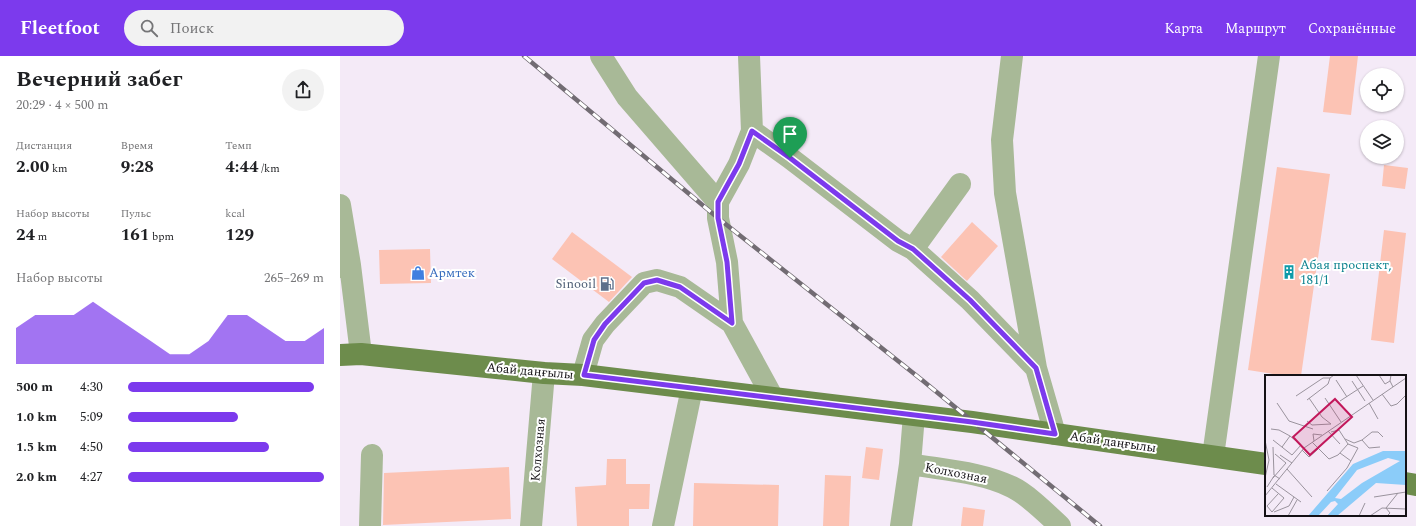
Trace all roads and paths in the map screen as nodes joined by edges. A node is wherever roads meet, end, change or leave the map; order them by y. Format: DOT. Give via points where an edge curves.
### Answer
graph roads {
  1 [pos="601,56"];
  2 [pos="749,56"];
  3 [pos="1012,56"];
  4 [pos="1269,56"];
  5 [pos="752,131"];
  6 [pos="960,184"];
  7 [pos="718,202"];
  8 [pos="340,205"];
  9 [pos="913,249"];
  10 [pos="345,266"];
  11 [pos="732,323"];
  12 [pos="350,354"];
  13 [pos="1036,368"];
  14 [pos="544,373"];
  15 [pos="584,375"];
  16 [pos="692,388"];
  17 [pos="773,398"];
  18 [pos="914,415"];
  19 [pos="1055,434"];
  20 [pos="372,455"];
  21 [pos="1213,456"];
  22 [pos="910,464"];
  23 [pos="1265,464"];
  24 [pos="1406,483"];
  25 [pos="1416,485"];
  26 [pos="370,526"];
  27 [pos="531,526"];
  28 [pos="663,526"];
  29 [pos="901,526"];
  30 [pos="1060,526"];
  1 -- 7 [label="street" via="627,97"];
  2 -- 5 [label="street"];
  3 -- 13 [label="street" via="1002,140 1005,193"];
  4 -- 21 [label="street"];
  5 -- 7 [label="street" via="739,164"];
  5 -- 9 [label="street" via="898,241"];
  6 -- 9 [label="street"];
  7 -- 11 [label="street" via="718,218 727,262"];
  8 -- 10 [label="street"];
  9 -- 13 [label="street" via="970,300"];
  10 -- 12 [label="street"];
  11 -- 15 [label="street" via="680,287 657,280 644,283 605,324 594,340"];
  11 -- 17 [label="street"];
  12 -- 14 [label="main road, Абай даңғылы"];
  13 -- 19 [label="street"];
  14 -- 15 [label="main road, Абай даңғылы"];
  14 -- 27 [label="street, Колхозная"];
  15 -- 16 [label="main road, Абай даңғылы"];
  16 -- 17 [label="main road, Абай даңғылы"];
  16 -- 28 [label="street"];
  17 -- 18 [label="main road, Абай даңғылы"];
  18 -- 19 [label="main road, Абай даңғылы"];
  18 -- 22 [label="street, Колхозная"];
  19 -- 21 [label="main road, Абай даңғылы"];
  20 -- 26 [label="street"];
  21 -- 23 [label="main road, Абай даңғылы"];
  22 -- 29 [label="street, Колхозная"];
  22 -- 30 [label="street, Колхозная" via="984,476 1013,487"];
  24 -- 25 [label="main road"];
}
